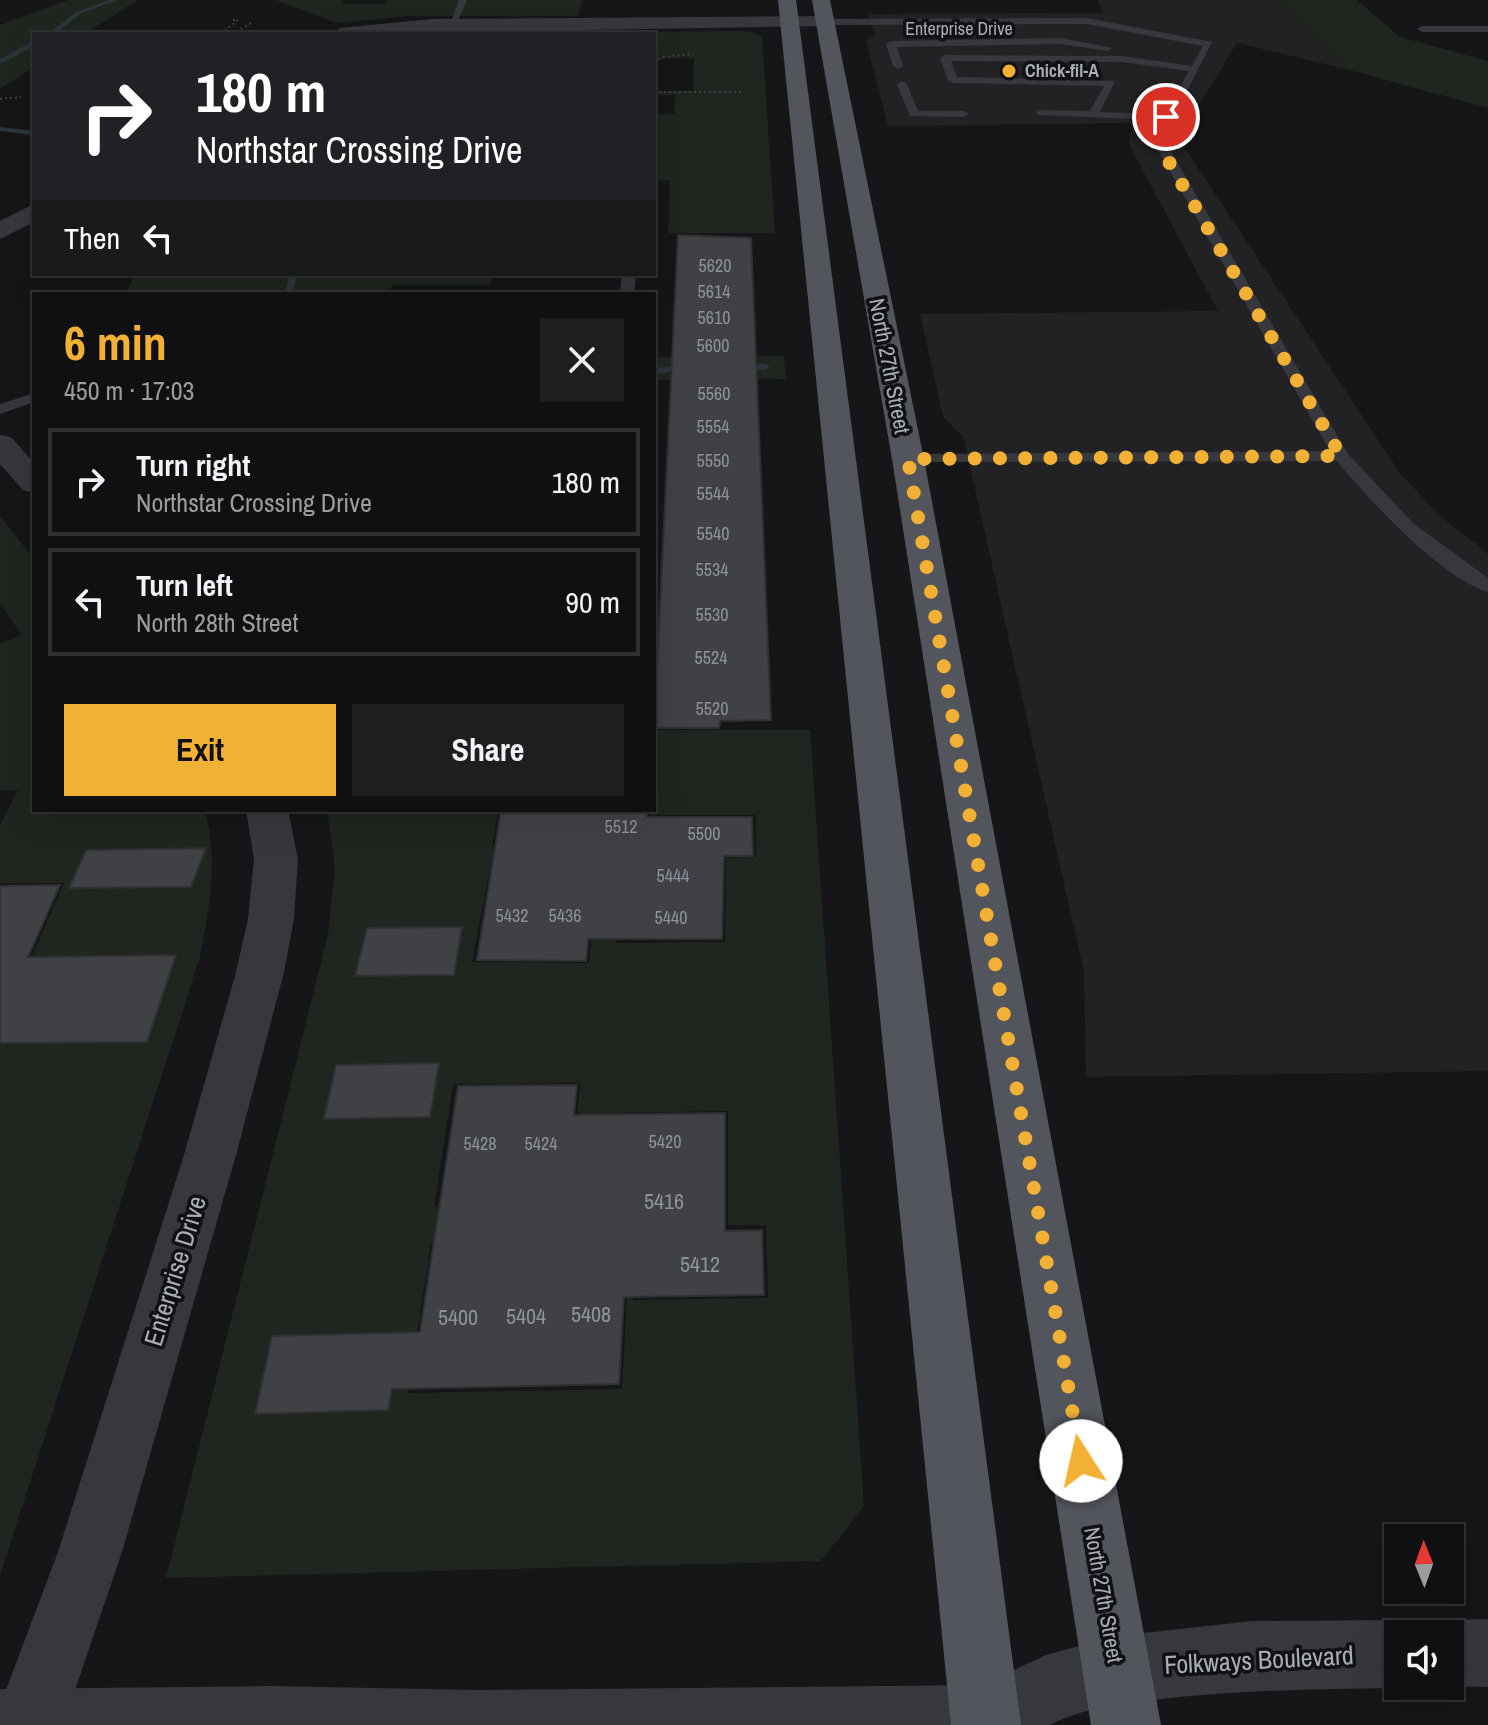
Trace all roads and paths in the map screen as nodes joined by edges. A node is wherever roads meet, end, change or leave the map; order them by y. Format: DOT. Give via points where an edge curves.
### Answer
graph roads {
  1 [pos="463,0"];
  2 [pos="810,15"];
  3 [pos="233,20"];
  4 [pos="253,22"];
  5 [pos="232,25"];
  6 [pos="244,25"];
  7 [pos="452,25"];
  8 [pos="1422,29"];
  9 [pos="1488,29"];
  10 [pos="223,32"];
  11 [pos="235,32"];
  12 [pos="355,32"];
  13 [pos="931,43"];
  14 [pos="945,58"];
  15 [pos="1122,59"];
  16 [pos="898,66"];
  17 [pos="1194,69"];
  18 [pos="1111,83"];
  19 [pos="902,84"];
  20 [pos="656,92"];
  21 [pos="744,92"];
  22 [pos="21,97"];
  23 [pos="0,99"];
  24 [pos="1041,113"];
  25 [pos="1094,113"];
  26 [pos="964,114"];
  27 [pos="1166,117"];
  28 [pos="32,212"];
  29 [pos="0,232"];
  30 [pos="32,398"];
  31 [pos="0,409"];
  32 [pos="0,444"];
  33 [pos="1341,456"];
  34 [pos="908,459"];
  35 [pos="32,481"];
  36 [pos="1488,586"];
  37 [pos="267,812"];
  38 [pos="1488,1653"];
  39 [pos="1384,1654"];
  40 [pos="1464,1654"];
  41 [pos="1122,1697"];
  42 [pos="988,1723"];
  43 [pos="19,1724"];
  1 -- 7 [label="lane"];
  2 -- 7 [label="street, Enterprise Drive"];
  2 -- 17 [label="lane, Enterprise Drive" via="1128,27 1209,44"];
  2 -- 34 [label="main road, North 27th Street"];
  2 -- 42 [label="main road"];
  3 -- 5 [label="path" via="238,20"];
  4 -- 6 [label="path"];
  5 -- 6 [label="path"];
  5 -- 10 [label="path"];
  6 -- 11 [label="path"];
  7 -- 12 [label="street, Enterprise Drive"];
  8 -- 9 [label="lane"];
  13 -- 14 [label="lane" via="936,55"];
  13 -- 15 [label="lane" via="1061,41 1105,48"];
  13 -- 16 [label="lane" via="891,44"];
  14 -- 15 [label="lane"];
  14 -- 18 [label="lane" via="953,80"];
  15 -- 17 [label="lane"];
  15 -- 18 [label="lane"];
  17 -- 27 [label="lane"];
  18 -- 25 [label="lane"];
  19 -- 26 [label="lane" via="914,114"];
  20 -- 21 [label="path"];
  22 -- 23 [label="path"];
  24 -- 25 [label="lane"];
  25 -- 27 [label="lane"];
  27 -- 33 [label="lane" via="1157,138 1162,150"];
  28 -- 29 [label="street"];
  30 -- 31 [label="lane"];
  32 -- 35 [label="street"];
  33 -- 34 [label="lane"];
  33 -- 36 [label="lane" via="1402,524"];
  34 -- 41 [label="main road, North 27th Street"];
  37 -- 43 [label="street, Enterprise Drive" via="276,859 260,972 90,1552"];
  38 -- 40 [label="street"];
  39 -- 41 [label="street, Folkways Boulevard" via="1252,1655"];
  41 -- 42 [label="street, Folkways Boulevard" via="1080,1678 1046,1690"];
  42 -- 43 [label="street, Folkways Boulevard"];
}
